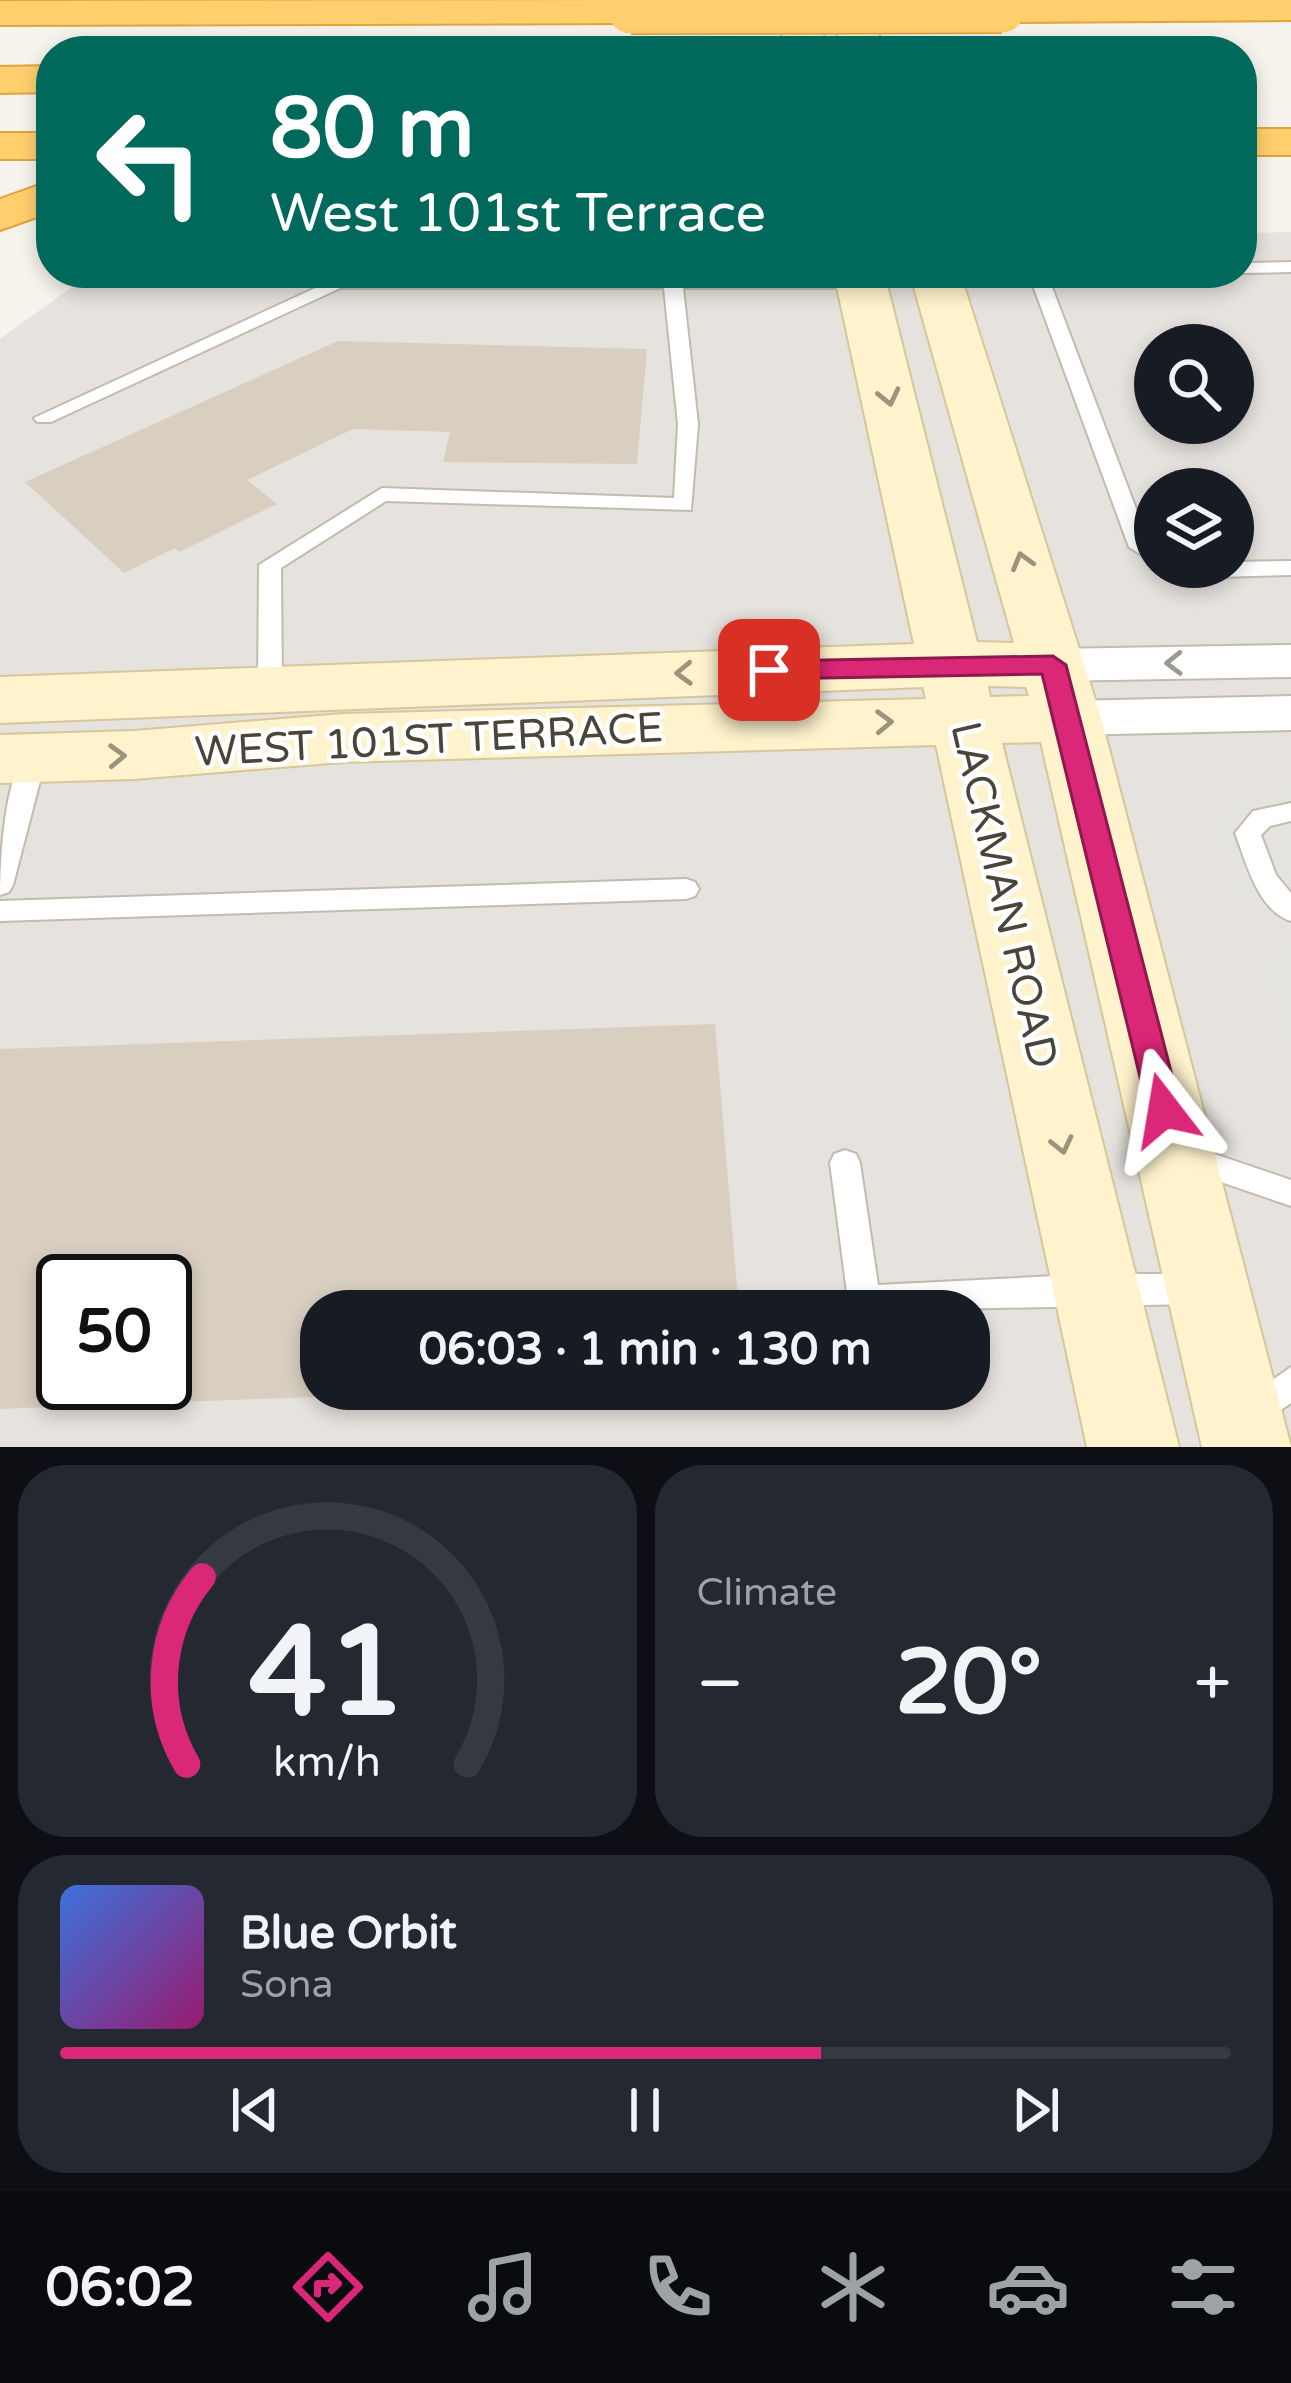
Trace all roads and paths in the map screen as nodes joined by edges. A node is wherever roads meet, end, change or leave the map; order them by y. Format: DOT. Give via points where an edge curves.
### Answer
graph roads {
  1 [pos="795,0"];
  2 [pos="848,0"];
  3 [pos="1291,8"];
  4 [pos="1021,10"];
  5 [pos="0,13"];
  6 [pos="1291,22"];
  7 [pos="803,36"];
  8 [pos="859,36"];
  9 [pos="36,79"];
  10 [pos="0,80"];
  11 [pos="1257,142"];
  12 [pos="1291,142"];
  13 [pos="0,146"];
  14 [pos="36,146"];
  15 [pos="36,201"];
  16 [pos="0,216"];
  17 [pos="1291,267"];
  18 [pos="1257,268"];
  19 [pos="328,288"];
  20 [pos="673,288"];
  21 [pos="863,288"];
  22 [pos="897,288"];
  23 [pos="940,288"];
  24 [pos="1043,288"];
  25 [pos="979,414"];
  26 [pos="44,418"];
  27 [pos="1134,531"];
  28 [pos="1291,568"];
  29 [pos="1254,569"];
  30 [pos="1291,661"];
  31 [pos="270,688"];
  32 [pos="956,692"];
  33 [pos="1060,692"];
  34 [pos="0,700"];
  35 [pos="1291,713"];
  36 [pos="17,759"];
  37 [pos="1291,812"];
  38 [pos="0,885"];
  39 [pos="686,889"];
  40 [pos="1290,909"];
  41 [pos="0,911"];
  42 [pos="1175,1154"];
  43 [pos="844,1163"];
  44 [pos="1291,1192"];
  45 [pos="1096,1288"];
  46 [pos="1209,1289"];
  47 [pos="1260,1417"];
  48 [pos="1133,1447"];
  1 -- 7 [label="main road"];
  2 -- 8 [label="main road"];
  3 -- 4 [label="highway"];
  4 -- 5 [label="highway, bridge"];
  4 -- 6 [label="highway"];
  9 -- 10 [label="highway"];
  11 -- 12 [label="highway"];
  13 -- 14 [label="highway"];
  15 -- 16 [label="highway"];
  17 -- 18 [label="lane"];
  19 -- 26 [label="lane"];
  20 -- 31 [label="lane" via="688,424 684,506 382,494 269,565"];
  21 -- 32 [label="main road, LACKMAN ROAD, one-way"];
  22 -- 25 [label="main road" via="914,299 939,380"];
  23 -- 25 [label="main road"];
  24 -- 27 [label="lane"];
  33 -- 25 [label="main road, one-way"];
  28 -- 29 [label="lane"];
  30 -- 33 [label="street, WEST 101ST TERRACE, one-way"];
  32 -- 31 [label="main road, WEST 101ST TERRACE, one-way"];
  31 -- 34 [label="main road, WEST 101ST TERRACE"];
  32 -- 33 [label="main road, WEST 101ST TERRACE"];
  36 -- 32 [label="main road, WEST 101ST TERRACE, one-way"];
  32 -- 45 [label="main road, LACKMAN ROAD, one-way"];
  33 -- 35 [label="street, WEST 101ST TERRACE"];
  33 -- 42 [label="main road"];
  36 -- 38 [label="lane"];
  37 -- 40 [label="lane" via="1262,818 1248,833 1265,880"];
  39 -- 41 [label="lane"];
  42 -- 44 [label="lane"];
  42 -- 46 [label="main road"];
  43 -- 45 [label="lane" via="864,1300"];
  45 -- 46 [label="lane"];
  45 -- 48 [label="main road, LACKMAN ROAD"];
  46 -- 47 [label="main road"];
}
